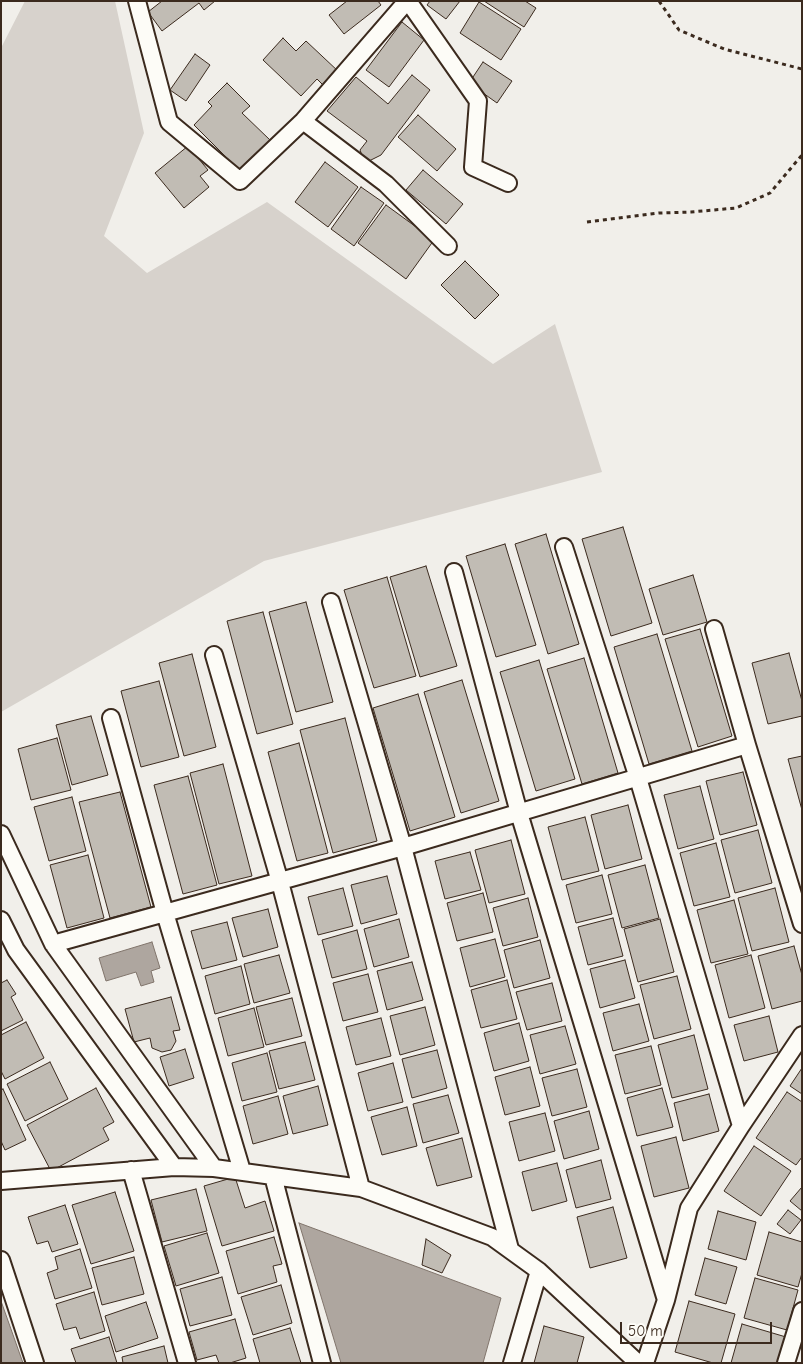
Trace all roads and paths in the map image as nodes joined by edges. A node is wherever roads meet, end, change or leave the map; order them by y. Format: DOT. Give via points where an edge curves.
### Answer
graph roads {
  1 [pos="137,1"];
  2 [pos="408,1"];
  3 [pos="659,1"];
  4 [pos="802,70"];
  5 [pos="303,121"];
  6 [pos="802,155"];
  7 [pos="508,183"];
  8 [pos="587,222"];
  9 [pos="448,246"];
  10 [pos="564,547"];
  11 [pos="454,572"];
  12 [pos="331,602"];
  13 [pos="714,629"];
  14 [pos="214,655"];
  15 [pos="111,718"];
  16 [pos="747,745"];
  17 [pos="638,778"];
  18 [pos="519,812"];
  19 [pos="1,834"];
  20 [pos="403,848"];
  21 [pos="280,882"];
  22 [pos="165,913"];
  23 [pos="1,920"];
  24 [pos="802,924"];
  25 [pos="53,944"];
  26 [pos="802,1035"];
  27 [pos="741,1126"];
  28 [pos="174,1167"];
  29 [pos="214,1168"];
  30 [pos="132,1170"];
  31 [pos="242,1171"];
  32 [pos="272,1176"];
  33 [pos="1,1181"];
  34 [pos="361,1188"];
  35 [pos="510,1249"];
  36 [pos="1,1260"];
  37 [pos="539,1271"];
  38 [pos="666,1300"];
  39 [pos="802,1311"];
  40 [pos="36,1363"];
  41 [pos="187,1363"];
  42 [pos="322,1363"];
  43 [pos="512,1363"];
  44 [pos="638,1363"];
  45 [pos="645,1363"];
  46 [pos="786,1363"];
  1 -- 5 [label="street" via="169,122 240,181"];
  2 -- 5 [label="street"];
  2 -- 7 [label="street" via="478,101 473,167"];
  3 -- 4 [label="path" via="679,30 724,48"];
  5 -- 9 [label="street" via="386,184"];
  6 -- 8 [label="path" via="770,193 736,208"];
  10 -- 17 [label="street"];
  11 -- 18 [label="street"];
  12 -- 20 [label="street"];
  13 -- 16 [label="street"];
  14 -- 21 [label="street"];
  15 -- 22 [label="street"];
  16 -- 17 [label="street"];
  16 -- 24 [label="street"];
  17 -- 18 [label="street"];
  17 -- 27 [label="street"];
  18 -- 20 [label="street"];
  18 -- 38 [label="street"];
  19 -- 25 [label="street"];
  20 -- 21 [label="street"];
  20 -- 35 [label="street"];
  21 -- 22 [label="street"];
  21 -- 34 [label="street"];
  22 -- 25 [label="street"];
  22 -- 31 [label="street"];
  23 -- 28 [label="street" via="16,950"];
  25 -- 29 [label="street"];
  26 -- 27 [label="street"];
  27 -- 38 [label="street" via="689,1208"];
  28 -- 29 [label="street"];
  28 -- 30 [label="street"];
  29 -- 31 [label="street"];
  30 -- 33 [label="street"];
  30 -- 41 [label="street"];
  31 -- 32 [label="street"];
  32 -- 34 [label="street"];
  32 -- 42 [label="street"];
  34 -- 35 [label="street" via="492,1237"];
  35 -- 37 [label="street"];
  36 -- 40 [label="street"];
  37 -- 43 [label="street"];
  37 -- 44 [label="street"];
  38 -- 45 [label="street"];
  39 -- 46 [label="street"];
}
